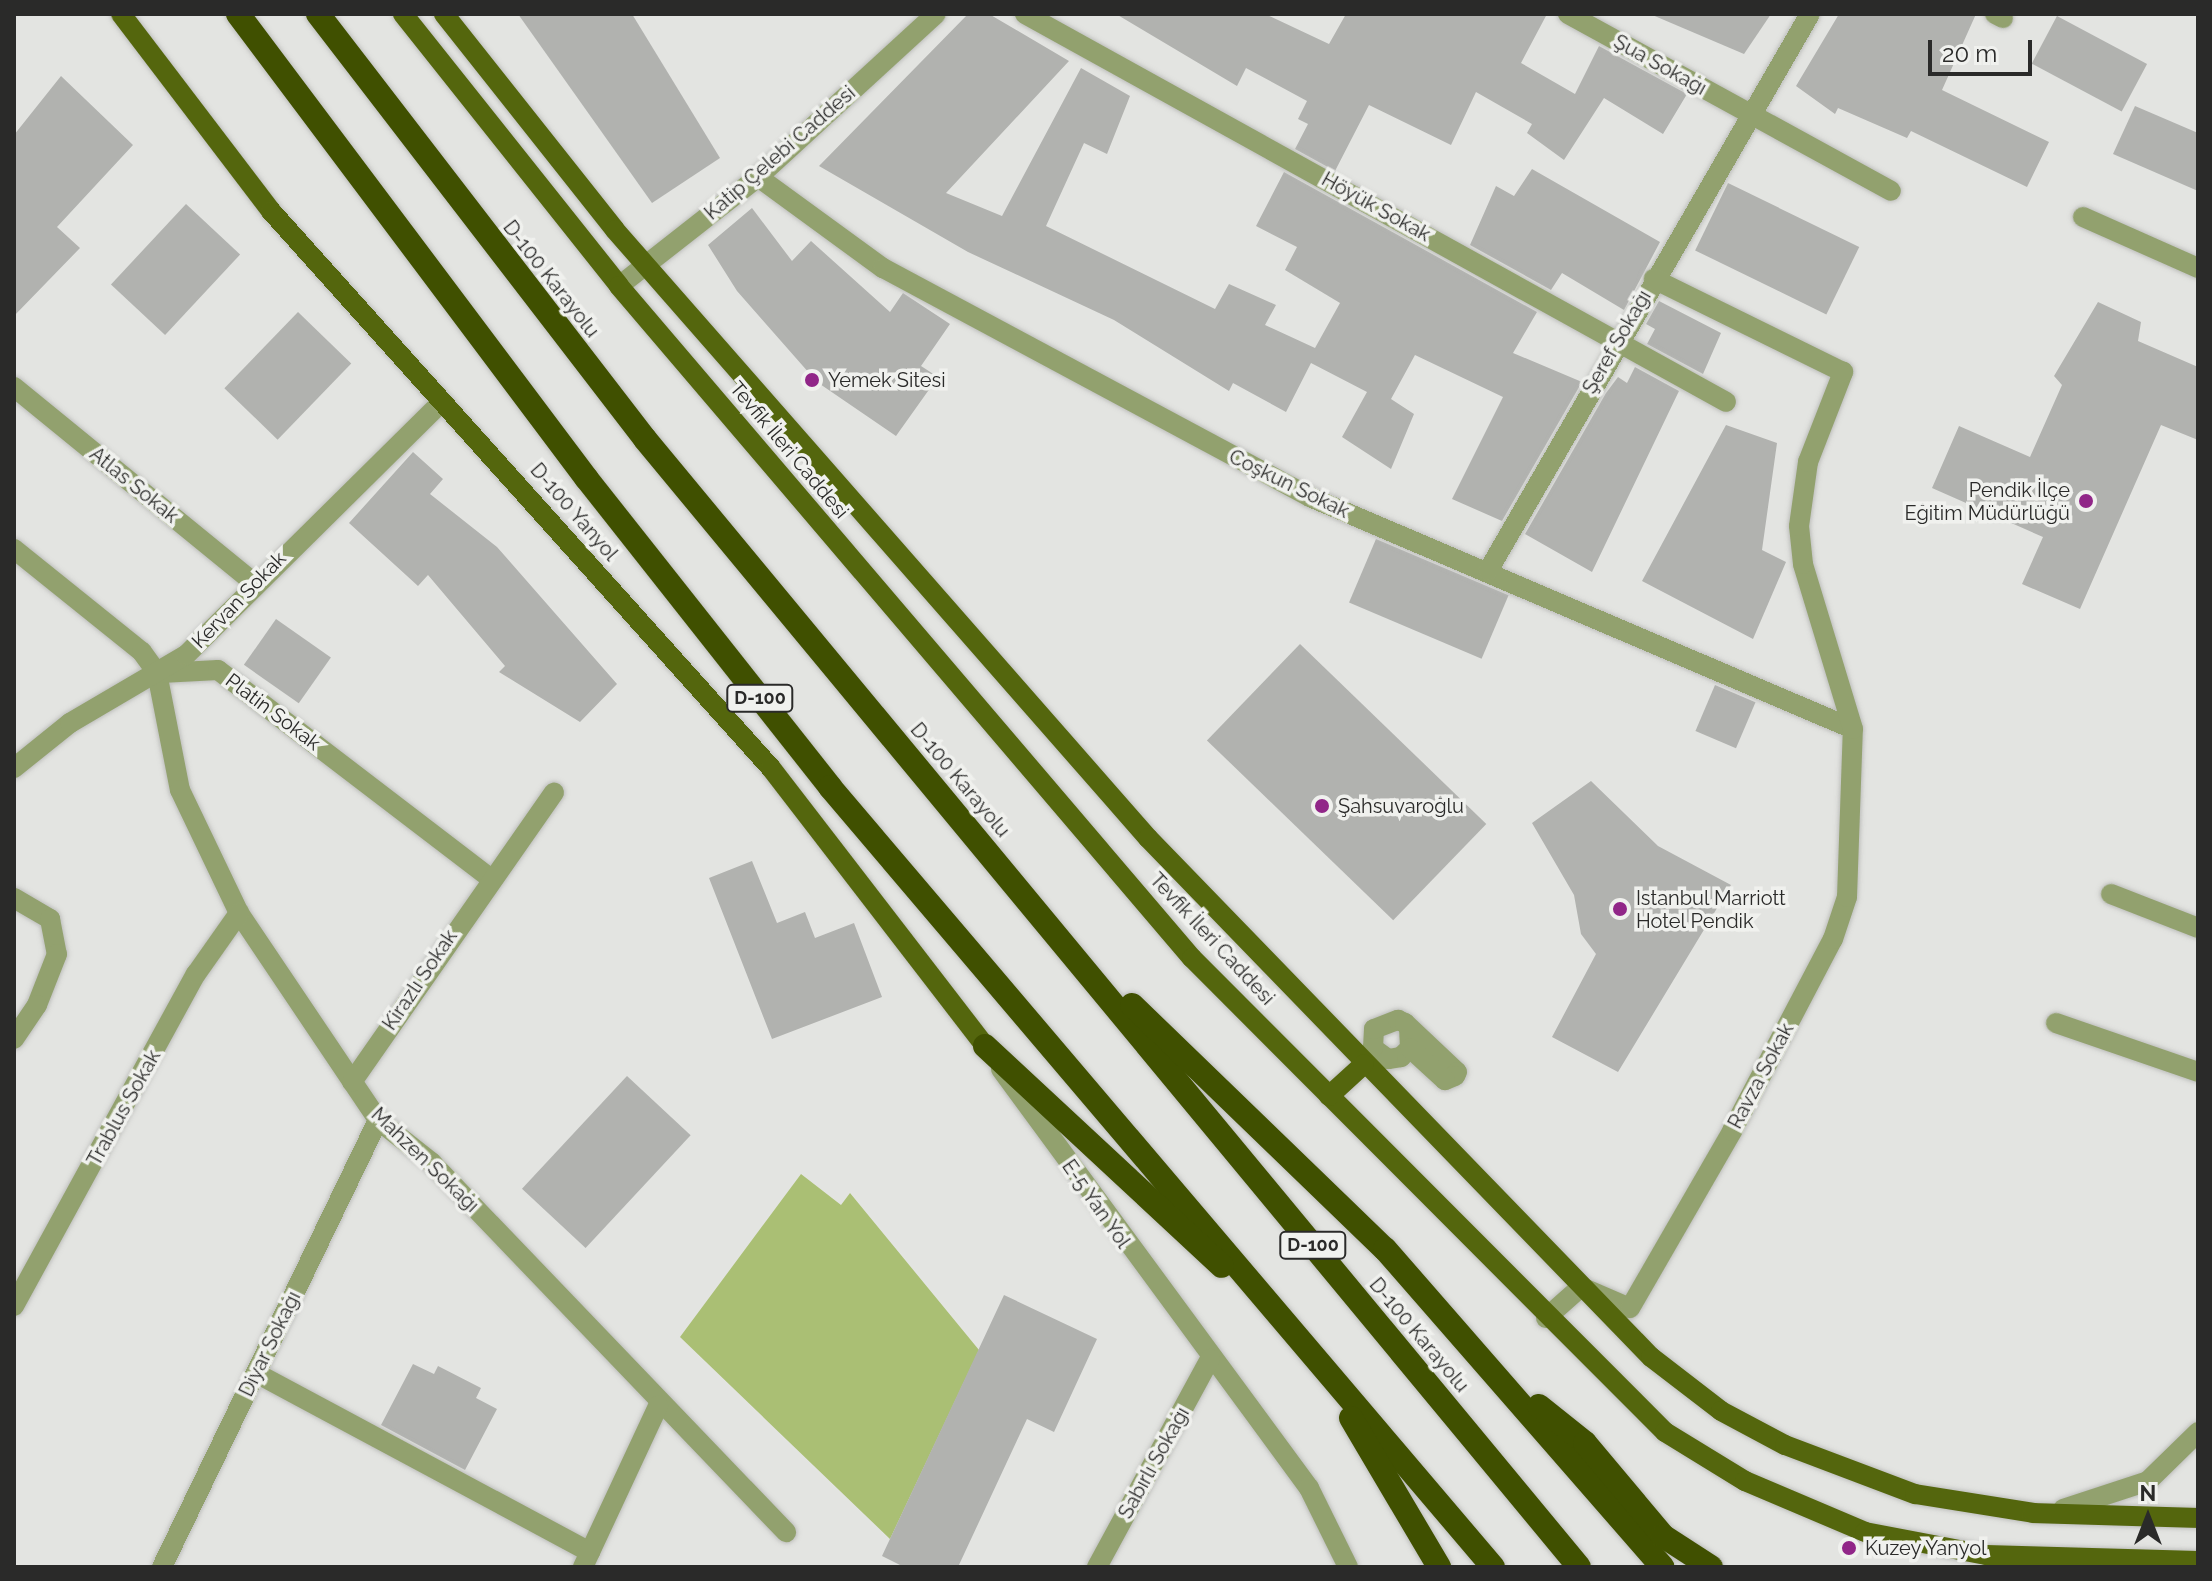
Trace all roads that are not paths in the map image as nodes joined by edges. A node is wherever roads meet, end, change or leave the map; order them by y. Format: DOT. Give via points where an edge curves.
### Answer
graph roads {
  1 [pos="121,14"];
  2 [pos="238,14"];
  3 [pos="318,14"];
  4 [pos="403,14"];
  5 [pos="444,14"];
  6 [pos="936,14"];
  7 [pos="1025,14"];
  8 [pos="1568,14"];
  9 [pos="1810,14"];
  10 [pos="1753,117"];
  11 [pos="758,177"];
  12 [pos="1891,191"];
  13 [pos="2083,217"];
  14 [pos="646,266"];
  15 [pos="2198,268"];
  16 [pos="1654,279"];
  17 [pos="619,286"];
  18 [pos="1617,339"];
  19 [pos="14,387"];
  20 [pos="442,402"];
  21 [pos="1726,402"];
  22 [pos="14,549"];
  23 [pos="1488,571"];
  24 [pos="253,582"];
  25 [pos="157,673"];
  26 [pos="1853,729"];
  27 [pos="14,768"];
  28 [pos="554,792"];
  29 [pos="489,877"];
  30 [pos="2111,894"];
  31 [pos="14,898"];
  32 [pos="239,913"];
  33 [pos="1047,922"];
  34 [pos="2198,928"];
  35 [pos="2056,1023"];
  36 [pos="14,1039"];
  37 [pos="985,1046"];
  38 [pos="1370,1058"];
  39 [pos="2198,1072"];
  40 [pos="352,1082"];
  41 [pos="1329,1096"];
  42 [pos="378,1120"];
  43 [pos="1581,1287"];
  44 [pos="14,1306"];
  45 [pos="1546,1318"];
  46 [pos="1315,1356"];
  47 [pos="1210,1359"];
  48 [pos="256,1373"];
  49 [pos="1496,1373"];
  50 [pos="658,1406"];
  51 [pos="2198,1432"];
  52 [pos="2033,1513"];
  53 [pos="2198,1518"];
  54 [pos="786,1532"];
  55 [pos="586,1559"];
  56 [pos="2198,1561"];
  57 [pos="1438,1562"];
  58 [pos="162,1567"];
  59 [pos="1097,1567"];
  60 [pos="1348,1567"];
  61 [pos="1493,1567"];
  62 [pos="1579,1567"];
  63 [pos="1662,1567"];
  64 [pos="1711,1567"];
  1 -- 20 [label="main road, D-100 Yanyol" via="271,211"];
  2 -- 46 [label="highway, D-100" via="587,479 820,774"];
  3 -- 33 [label="highway, D-100 Karayolu / D-100" via="645,439"];
  4 -- 17 [label="main road, Tevfik İleri Caddesi"];
  5 -- 14 [label="main road, Tevfik İleri Caddesi"];
  6 -- 11 [label="street, Katip Çelebi Caddesi"];
  7 -- 18 [label="street, Höyük Sokak"];
  8 -- 10 [label="street, Şua Sokağı"];
  9 -- 10 [label="street, Şeref Sokağı"];
  10 -- 12 [label="street"];
  10 -- 16 [label="street, Şeref Sokağı"];
  11 -- 14 [label="street, Katip Çelebi Caddesi"];
  11 -- 23 [label="street, Coşkun Sokak" via="883,268 1217,450"];
  13 -- 15 [label="street"];
  14 -- 17 [label="street, Katip Çelebi Caddesi"];
  14 -- 38 [label="main road, Tevfik İleri Caddesi" via="1148,838"];
  16 -- 18 [label="street, Şeref Sokağı"];
  16 -- 26 [label="street" via="1843,372 1808,462 1799,526 1807,579"];
  17 -- 41 [label="main road, Tevfik İleri Caddesi" via="1182,946"];
  18 -- 21 [label="street, Höyük Sokak"];
  18 -- 23 [label="street, Şeref Sokağı"];
  19 -- 24 [label="street, Atlas Sokak"];
  20 -- 24 [label="street, Kervan Sokak"];
  20 -- 37 [label="main road, D-100 Yanyol" via="771,768"];
  22 -- 25 [label="street" via="142,652"];
  23 -- 26 [label="street, Coşkun Sokak"];
  24 -- 25 [label="street, Kervan Sokak" via="186,655"];
  25 -- 27 [label="street, Kervan Sokak" via="70,723"];
  25 -- 29 [label="street, Platin Sokak" via="218,670"];
  25 -- 32 [label="street, Mahzen Sokağı" via="180,790"];
  26 -- 43 [label="street, Ravza Sokak" via="1848,887 1833,939 1630,1308"];
  28 -- 29 [label="street, Kirazlı Sokak"];
  29 -- 40 [label="street, Kirazlı Sokak"];
  30 -- 34 [label="street"];
  31 -- 36 [label="street" via="50,919 57,954 37,1005"];
  32 -- 40 [label="street, Mahzen Sokağı"];
  32 -- 44 [label="street, Trablus Sokak" via="196,974"];
  33 -- 49 [label="highway" via="1385,1249"];
  33 -- 62 [label="highway, D-100 Karayolu / D-100"];
  35 -- 39 [label="street"];
  37 -- 46 [label="highway" via="1051,1100"];
  37 -- 47 [label="street, E-5 Yan Yol"];
  38 -- 38 [label="street" via="1379,1024 1392,1018 1410,1038 1395,1059"];
  38 -- 41 [label="main road"];
  38 -- 43 [label="main road, Tevfik İleri Caddesi"];
  40 -- 42 [label="street, Mahzen Sokağı"];
  41 -- 45 [label="main road, Tevfik İleri Caddesi"];
  42 -- 48 [label="street, Diyar Sokağı"];
  42 -- 50 [label="street, Mahzen Sokağı" via="431,1162"];
  43 -- 45 [label="street"];
  43 -- 52 [label="main road, Tevfik İleri Caddesi" via="1688,1386 1785,1445 1915,1494"];
  45 -- 56 [label="main road, Tevfik İleri Caddesi" via="1665,1432 1757,1487 1865,1532 1986,1555"];
  46 -- 57 [label="highway"];
  46 -- 61 [label="highway, D-100"];
  47 -- 59 [label="street, Sabırlı Sokağı"];
  47 -- 60 [label="street, E-5 Yan Yol" via="1309,1488"];
  48 -- 55 [label="street"];
  48 -- 58 [label="street, Diyar Sokağı"];
  49 -- 63 [label="highway"];
  49 -- 64 [label="highway" via="1585,1443 1663,1536"];
  50 -- 54 [label="street, Mahzen Sokağı"];
  50 -- 55 [label="street"];
  51 -- 52 [label="street" via="2148,1481 2085,1507"];
  52 -- 53 [label="main road, Tevfik İleri Caddesi"];
}
